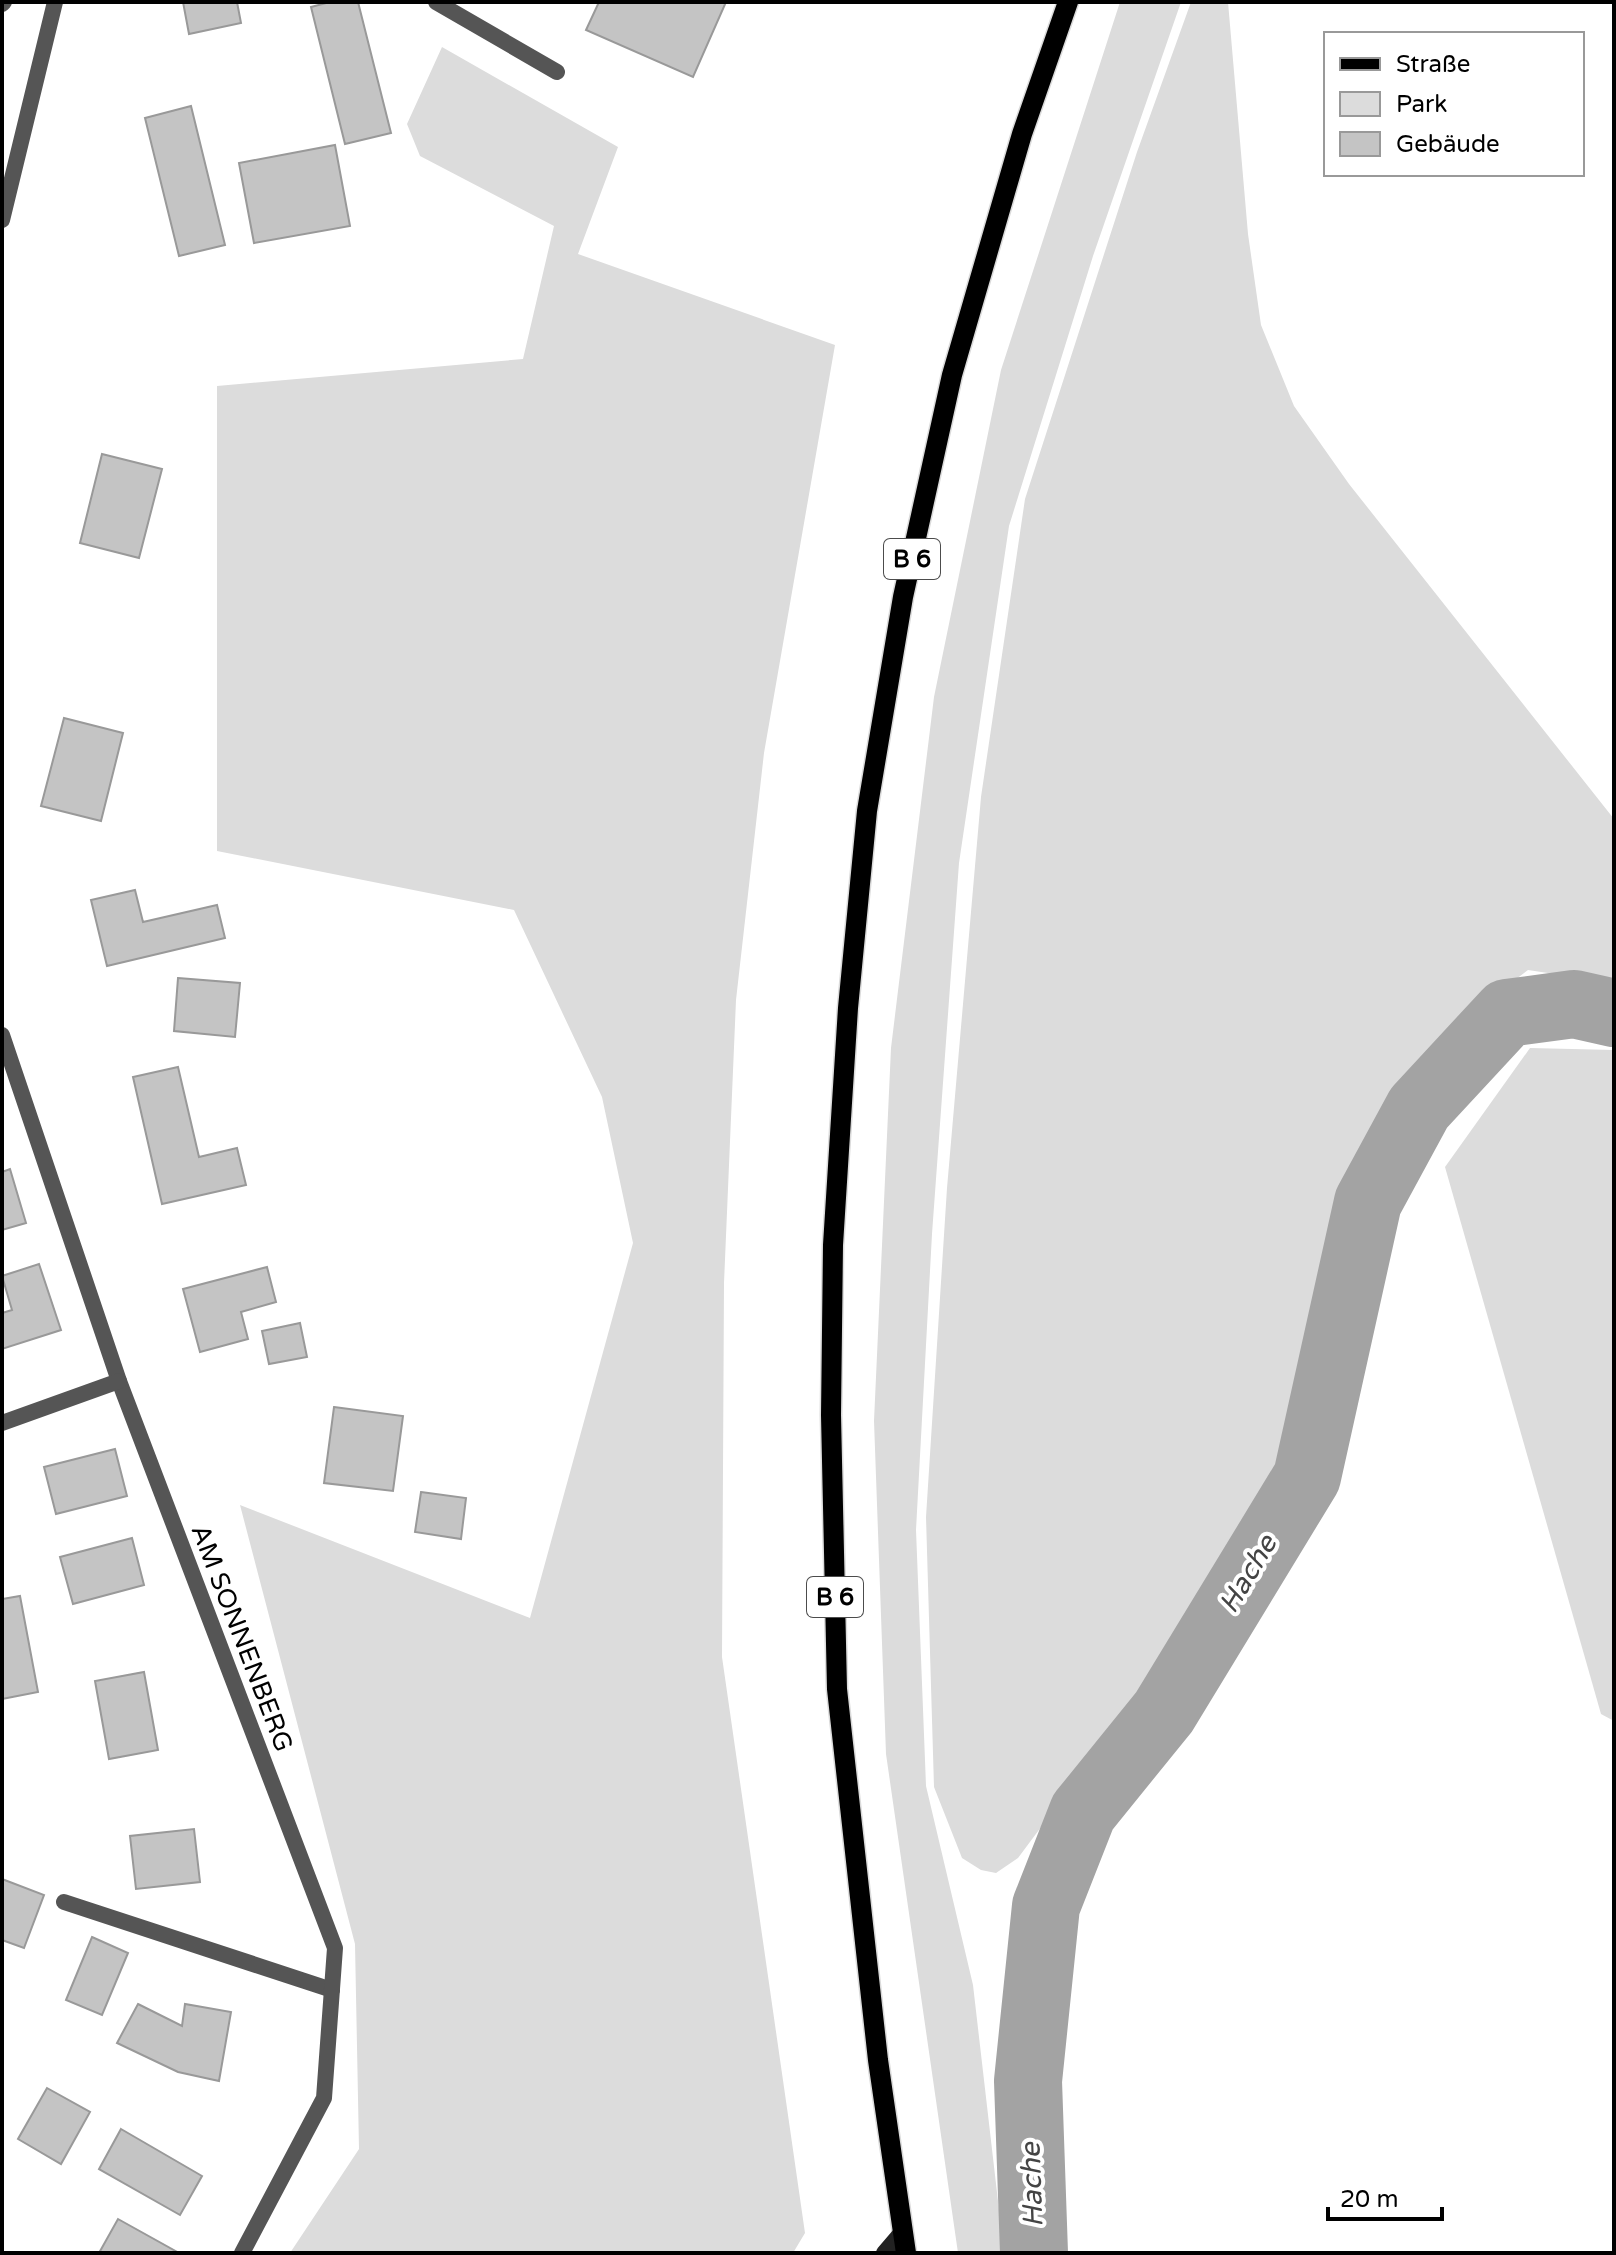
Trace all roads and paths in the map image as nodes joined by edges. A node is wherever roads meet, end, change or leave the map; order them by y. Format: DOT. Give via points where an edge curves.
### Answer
graph roads {
  1 [pos="55,2"];
  2 [pos="436,2"];
  3 [pos="1068,2"];
  4 [pos="557,72"];
  5 [pos="2,220"];
  6 [pos="2,1035"];
  7 [pos="119,1381"];
  8 [pos="2,1423"];
  9 [pos="64,1902"];
  10 [pos="332,1990"];
  11 [pos="902,2232"];
  12 [pos="242,2253"];
  13 [pos="884,2253"];
  14 [pos="906,2253"];
  1 -- 5 [label="street"];
  2 -- 4 [label="street"];
  3 -- 11 [label="main road, B 6" via="1022,134 952,375 903,597 867,811 848,1008 833,1245 837,1689"];
  6 -- 7 [label="street, AM SONNENBERG"];
  7 -- 8 [label="street"];
  7 -- 10 [label="street, AM SONNENBERG" via="335,1948"];
  9 -- 10 [label="street"];
  10 -- 12 [label="street, AM SONNENBERG" via="324,2098"];
  11 -- 13 [label="main road"];
  11 -- 14 [label="main road, B 6"];
}
